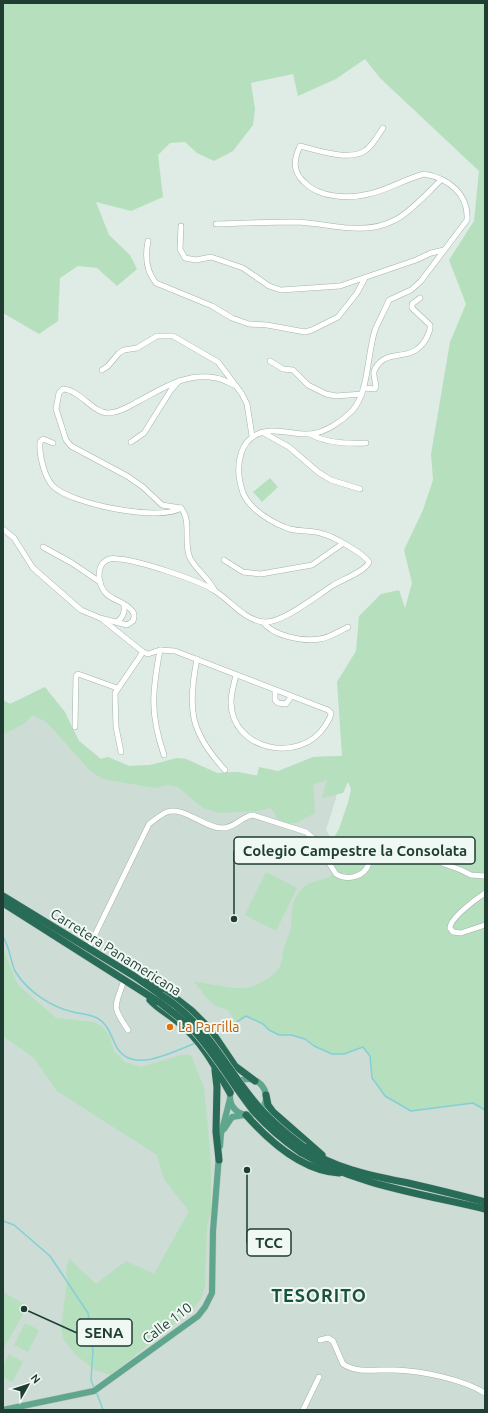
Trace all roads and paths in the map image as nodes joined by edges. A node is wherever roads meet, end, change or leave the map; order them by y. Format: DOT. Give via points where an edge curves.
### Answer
graph roads {
  1 [pos="383,128"];
  2 [pos="441,180"];
  3 [pos="216,224"];
  4 [pos="180,226"];
  5 [pos="148,241"];
  6 [pos="444,250"];
  7 [pos="365,278"];
  8 [pos="420,298"];
  9 [pos="270,362"];
  10 [pos="102,370"];
  11 [pos="181,379"];
  12 [pos="236,386"];
  13 [pos="363,388"];
  14 [pos="362,394"];
  15 [pos="262,432"];
  16 [pos="310,434"];
  17 [pos="252,436"];
  18 [pos="131,442"];
  19 [pos="366,442"];
  20 [pos="53,443"];
  21 [pos="360,489"];
  22 [pos="182,508"];
  23 [pos="3,529"];
  24 [pos="342,544"];
  25 [pos="43,546"];
  26 [pos="224,560"];
  27 [pos="100,582"];
  28 [pos="215,591"];
  29 [pos="124,605"];
  30 [pos="100,618"];
  31 [pos="117,622"];
  32 [pos="263,622"];
  33 [pos="348,627"];
  34 [pos="160,650"];
  35 [pos="143,652"];
  36 [pos="197,659"];
  37 [pos="236,675"];
  38 [pos="117,688"];
  39 [pos="275,691"];
  40 [pos="291,697"];
  41 [pos="75,727"];
  42 [pos="121,752"];
  43 [pos="164,755"];
  44 [pos="225,770"];
  45 [pos="485,876"];
  46 [pos="485,893"];
  47 [pos="3,896"];
  48 [pos="3,903"];
  49 [pos="485,925"];
  50 [pos="88,949"];
  51 [pos="134,976"];
  52 [pos="124,980"];
  53 [pos="138,988"];
  54 [pos="160,998"];
  55 [pos="128,1030"];
  56 [pos="215,1066"];
  57 [pos="255,1081"];
  58 [pos="266,1095"];
  59 [pos="230,1096"];
  60 [pos="245,1115"];
  61 [pos="221,1134"];
  62 [pos="302,1150"];
  63 [pos="219,1160"];
  64 [pos="326,1160"];
  65 [pos="348,1174"];
  66 [pos="485,1202"];
  67 [pos="485,1209"];
  68 [pos="320,1340"];
  69 [pos="319,1377"];
  70 [pos="485,1393"];
  71 [pos="3,1410"];
  72 [pos="303,1410"];
  1 -- 2 [label="street" via="362,152 334,154 300,146 294,163 300,178 314,190 339,196 369,194 424,174"];
  2 -- 3 [label="street" via="399,218 372,228 350,229 297,222"];
  2 -- 6 [label="street" via="460,191 467,214 464,225"];
  4 -- 7 [label="street" via="180,249 185,258 196,260 211,257 243,268 274,289 340,286"];
  5 -- 7 [label="street" via="147,263 151,277 156,283 212,306 232,318 255,325 305,332 312,330 344,312"];
  6 -- 7 [label="street"];
  6 -- 13 [label="street" via="416,286 389,300 375,330"];
  8 -- 13 [label="street" via="412,304 412,308 430,325 430,331 423,344 412,354 384,359 374,369 375,389"];
  9 -- 14 [label="street" via="283,369 294,370 308,384 326,394"];
  10 -- 12 [label="street" via="120,353 137,348 157,336 165,335 173,336 213,358"];
  11 -- 12 [label="street" via="205,376"];
  11 -- 18 [label="street" via="171,390 144,433"];
  11 -- 22 [label="street" via="123,409 107,413 63,389 59,393 56,409 66,440 76,450 127,476 162,505"];
  12 -- 17 [label="street" via="247,404"];
  13 -- 14 [label="street"];
  14 -- 16 [label="street" via="358,404 343,419"];
  15 -- 16 [label="street"];
  15 -- 17 [label="street"];
  15 -- 21 [label="street" via="289,447 331,480"];
  16 -- 19 [label="street" via="320,439 353,444"];
  17 -- 24 [label="street" via="241,454 239,472 244,496 250,505 279,525 325,534"];
  20 -- 22 [label="street" via="43,439 39,449 48,479 60,492 89,503 134,512 175,513"];
  22 -- 28 [label="street" via="186,517 190,558 210,580"];
  23 -- 30 [label="street" via="14,538 33,568 81,610"];
  24 -- 26 [label="street" via="312,565 261,574 243,572"];
  24 -- 32 [label="street" via="365,556 369,562 364,569 280,619"];
  25 -- 27 [label="street"];
  27 -- 28 [label="street" via="99,574 103,563 110,559 119,559 158,569 200,583"];
  27 -- 29 [label="street" via="110,597"];
  28 -- 32 [label="street" via="241,612"];
  29 -- 31 [label="street" via="125,612"];
  29 -- 31 [label="street" via="135,616 127,625"];
  30 -- 31 [label="street"];
  30 -- 35 [label="street"];
  32 -- 33 [label="street" via="267,628 284,635 310,640 321,639"];
  34 -- 35 [label="street" via="148,654"];
  34 -- 36 [label="street" via="175,651"];
  34 -- 43 [label="street" via="153,704 156,730"];
  35 -- 38 [label="street"];
  36 -- 37 [label="street"];
  36 -- 44 [label="street" via="192,685 191,712 198,734 211,755"];
  37 -- 39 [label="street"];
  37 -- 40 [label="street" via="231,704 234,718 254,741 268,747 284,749 298,746 322,730 331,716 328,710"];
  38 -- 41 [label="street" via="78,674"];
  38 -- 42 [label="street" via="114,699"];
  39 -- 40 [label="street"];
  39 -- 40 [label="street" via="275,700 278,703 286,704"];
  45 -- 50 [label="street" via="471,875 382,841 371,847 369,864 364,872 352,878 340,877 306,832 253,815 228,828 220,829 179,812 168,812 149,824"];
  46 -- 49 [label="street" via="456,917 450,928 454,932 462,933"];
  47 -- 50 [label="highway, Carretera Panamericana"];
  48 -- 52 [label="highway, Carretera Panamericana"];
  50 -- 51 [label="highway, Carretera Panamericana"];
  51 -- 54 [label="highway, Carretera Panamericana"];
  51 -- 57 [label="highway" via="164,989 192,1011 210,1029 235,1066"];
  52 -- 53 [label="highway, Carretera Panamericana"];
  52 -- 55 [label="street" via="116,1012"];
  53 -- 54 [label="highway, Carretera Panamericana"];
  53 -- 56 [label="highway" via="154,1005 191,1034"];
  54 -- 62 [label="highway, Carretera Panamericana, bridge" via="201,1039 264,1122 281,1138"];
  56 -- 59 [label="highway"];
  56 -- 63 [label="highway"];
  57 -- 58 [label="main road" via="262,1086"];
  57 -- 59 [label="main road" via="240,1081 235,1084"];
  58 -- 60 [label="main road" via="259,1111"];
  58 -- 64 [label="highway" via="273,1112"];
  59 -- 60 [label="main road" via="234,1109"];
  59 -- 61 [label="main road, Calle 110"];
  60 -- 61 [label="main road" via="232,1117"];
  60 -- 65 [label="highway" via="260,1131 307,1164 329,1173"];
  61 -- 63 [label="main road, Calle 110"];
  62 -- 64 [label="highway, Carretera Panamericana"];
  62 -- 65 [label="highway, Carretera Panamericana" via="325,1165"];
  63 -- 71 [label="main road, Calle 110" via="213,1231 212,1293 206,1307 198,1316 94,1391"];
  64 -- 66 [label="highway, Carretera Panamericana" via="387,1179"];
  65 -- 67 [label="highway, Carretera Panamericana"];
  68 -- 70 [label="street" via="328,1338 333,1342 343,1364 355,1369 396,1370 448,1378"];
  69 -- 72 [label="street"];
}
